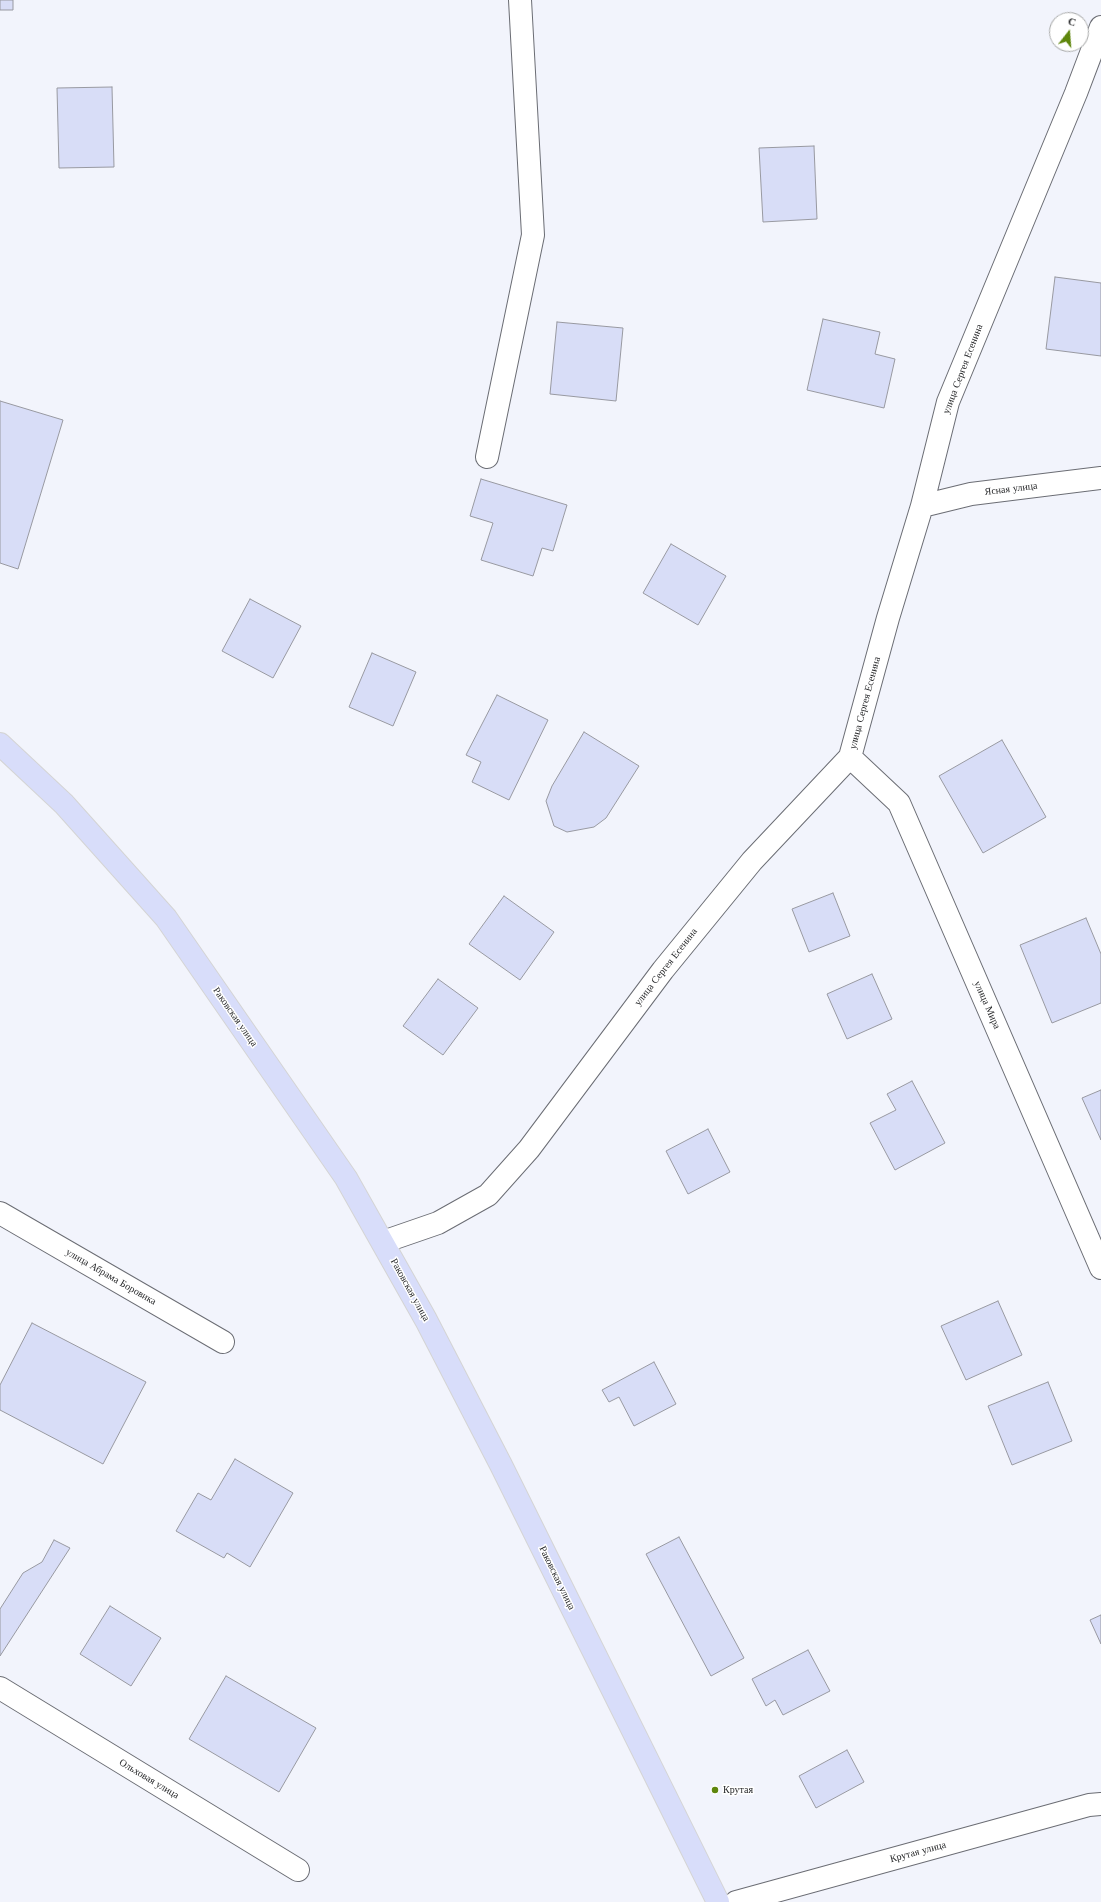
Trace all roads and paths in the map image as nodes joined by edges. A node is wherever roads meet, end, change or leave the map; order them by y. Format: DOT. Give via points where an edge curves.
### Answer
graph roads {
  1 [pos="520,0"];
  2 [pos="1101,27"];
  3 [pos="487,457"];
  4 [pos="1101,478"];
  5 [pos="922,506"];
  6 [pos="0,744"];
  7 [pos="850,757"];
  8 [pos="0,1213"];
  9 [pos="383,1242"];
  10 [pos="1101,1268"];
  11 [pos="222,1342"];
  12 [pos="0,1688"];
  13 [pos="1101,1804"];
  14 [pos="298,1870"];
  15 [pos="718,1902"];
  16 [pos="736,1902"];
  1 -- 3 [label="street" via="534,235"];
  2 -- 5 [label="street, улица Сергея Есенина" via="948,402"];
  4 -- 5 [label="street, Ясная улица" via="971,494"];
  5 -- 7 [label="street, улица Сергея Есенина"];
  6 -- 9 [label="main road, Раковская улица" via="64,804 166,918 346,1178"];
  7 -- 9 [label="street, улица Сергея Есенина" via="752,861 663,970 529,1149 488,1195 438,1223"];
  7 -- 10 [label="street, улица Мира" via="899,803"];
  8 -- 11 [label="street, улица Абрама Боровика"];
  9 -- 15 [label="main road, Раковская улица" via="501,1464"];
  12 -- 14 [label="street, Ольховая улица"];
  13 -- 16 [label="street, Крутая улица" via="1089,1805"];
}
